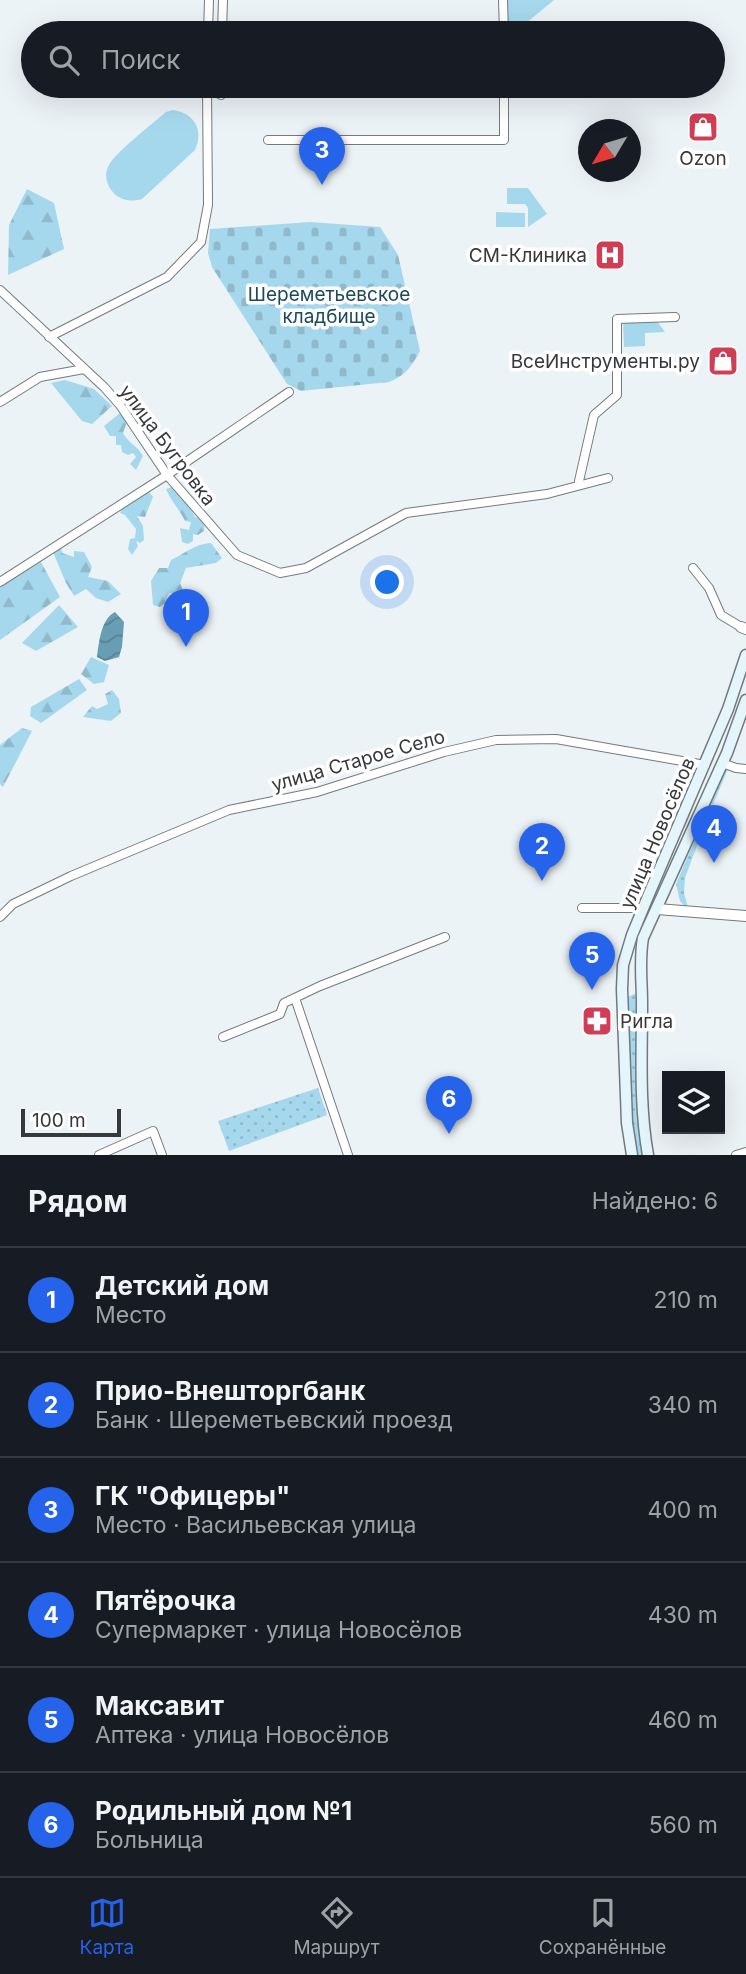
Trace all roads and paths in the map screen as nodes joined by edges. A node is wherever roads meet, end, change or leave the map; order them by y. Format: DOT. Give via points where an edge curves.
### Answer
graph roads {
  1 [pos="209,0"];
  2 [pos="223,0"];
  3 [pos="503,0"];
  4 [pos="208,21"];
  5 [pos="222,21"];
  6 [pos="503,21"];
  7 [pos="207,98"];
  8 [pos="504,98"];
  9 [pos="268,139"];
  10 [pos="0,290"];
  11 [pos="675,317"];
  12 [pos="49,337"];
  13 [pos="84,369"];
  14 [pos="289,391"];
  15 [pos="0,402"];
  16 [pos="167,475"];
  17 [pos="608,478"];
  18 [pos="579,481"];
  19 [pos="693,568"];
  20 [pos="0,582"];
  21 [pos="744,628"];
  22 [pos="746,655"];
  23 [pos="746,700"];
  24 [pos="722,763"];
  25 [pos="705,765"];
  26 [pos="746,769"];
  27 [pos="582,908"];
  28 [pos="643,908"];
  29 [pos="657,909"];
  30 [pos="746,916"];
  31 [pos="0,917"];
  32 [pos="445,937"];
  33 [pos="295,998"];
  34 [pos="223,1037"];
  35 [pos="746,1152"];
  36 [pos="99,1155"];
  37 [pos="162,1155"];
  38 [pos="348,1155"];
  39 [pos="632,1155"];
  40 [pos="648,1155"];
  41 [pos="736,1155"];
  1 -- 4 [label="street"];
  2 -- 5 [label="street"];
  3 -- 6 [label="street"];
  7 -- 12 [label="street" via="208,205 201,242 167,277"];
  8 -- 9 [label="street" via="504,140"];
  10 -- 12 [label="street, улица Бугровка"];
  11 -- 18 [label="street" via="617,319 617,395 594,415"];
  12 -- 13 [label="street, улица Бугровка"];
  13 -- 15 [label="street" via="40,377"];
  13 -- 16 [label="street, улица Бугровка" via="120,405"];
  14 -- 16 [label="street"];
  16 -- 17 [label="street, улица Бугровка" via="237,555 280,573 306,568 406,513 547,494"];
  16 -- 20 [label="street"];
  19 -- 21 [label="street" via="721,615"];
  22 -- 25 [label="main road, улица Новосёлов"];
  23 -- 24 [label="main road, улица Новосёлов"];
  24 -- 26 [label="street"];
  24 -- 29 [label="main road, улица Новосёлов"];
  25 -- 28 [label="main road, улица Новосёлов"];
  25 -- 31 [label="street, улица Старое Село" via="556,740 491,741 317,792 229,810 71,876 13,904"];
  27 -- 28 [label="street"];
  28 -- 39 [label="main road, улица Новосёлов" via="626,953 622,989"];
  29 -- 30 [label="street"];
  29 -- 40 [label="main road, улица Новосёлов" via="640,954 642,1102"];
  32 -- 33 [label="street"];
  33 -- 34 [label="street" via="284,1003 281,1014"];
  33 -- 38 [label="street"];
  35 -- 41 [label="street"];
  36 -- 37 [label="street" via="153,1130"];
}
